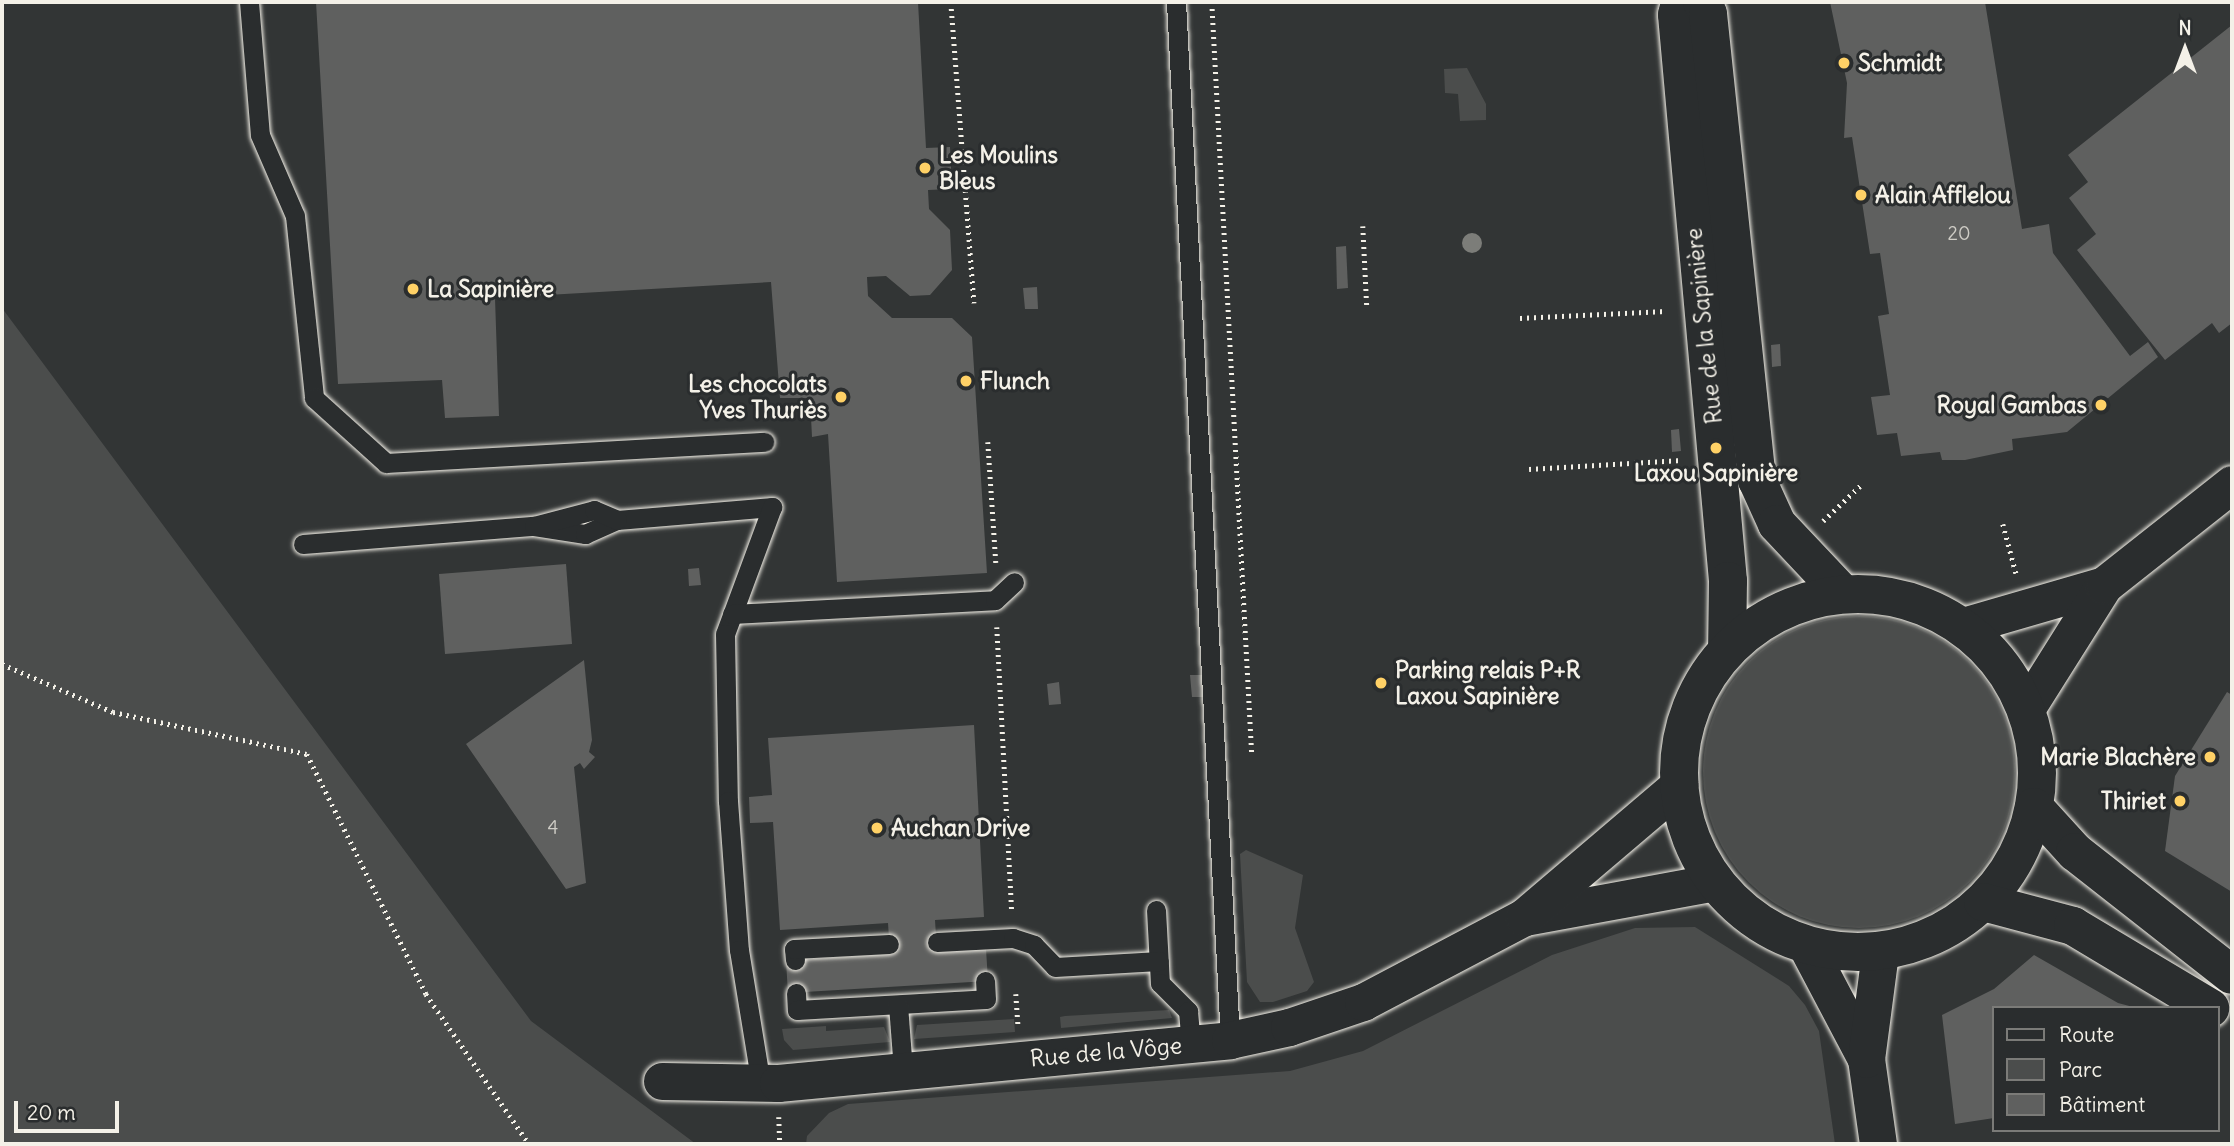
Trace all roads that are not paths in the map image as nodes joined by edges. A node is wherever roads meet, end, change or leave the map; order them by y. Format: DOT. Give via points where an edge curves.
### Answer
graph roads {
  1 [pos="249,2"];
  2 [pos="1176,2"];
  3 [pos="1680,2"];
  4 [pos="1702,2"];
  5 [pos="764,442"];
  6 [pos="2230,490"];
  7 [pos="303,544"];
  8 [pos="1014,582"];
  9 [pos="2104,585"];
  10 [pos="1843,594"];
  11 [pos="732,614"];
  12 [pos="1963,626"];
  13 [pos="1727,650"];
  14 [pos="2026,709"];
  15 [pos="1679,785"];
  16 [pos="2034,807"];
  17 [pos="1715,882"];
  18 [pos="1983,902"];
  19 [pos="1156,910"];
  20 [pos="1524,917"];
  21 [pos="937,942"];
  22 [pos="889,944"];
  23 [pos="1805,946"];
  24 [pos="1880,952"];
  25 [pos="794,960"];
  26 [pos="1159,961"];
  27 [pos="2232,975"];
  28 [pos="985,981"];
  29 [pos="796,993"];
  30 [pos="898,1005"];
  31 [pos="2207,1006"];
  32 [pos="1230,1040"];
  33 [pos="1191,1044"];
  34 [pos="1866,1059"];
  35 [pos="903,1070"];
  36 [pos="662,1081"];
  37 [pos="761,1084"];
  38 [pos="1878,1144"];
  1 -- 5 [label="lane" via="260,135 295,216 314,398 386,463"];
  2 -- 32 [label="lane"];
  3 -- 13 [label="street, Rue de la Sapinière" via="1677,15 1728,581"];
  4 -- 10 [label="street, Rue de la Sapinière" via="1708,14 1757,480 1777,524"];
  6 -- 9 [label="street"];
  7 -- 11 [label="lane" via="534,526 585,534 617,520 772,507"];
  8 -- 11 [label="lane" via="995,600"];
  9 -- 12 [label="street"];
  9 -- 14 [label="street"];
  10 -- 12 [label="street" via="1895,597"];
  10 -- 13 [label="street" via="1788,607"];
  11 -- 37 [label="lane" via="725,634 728,801 739,950"];
  12 -- 14 [label="street" via="1999,661"];
  13 -- 15 [label="street" via="1694,702 1685,728"];
  14 -- 16 [label="street" via="2037,754"];
  15 -- 17 [label="street" via="1690,836"];
  15 -- 20 [label="street, Rue de la Vôge"];
  16 -- 18 [label="street" via="2012,866"];
  16 -- 27 [label="street" via="2076,852"];
  17 -- 20 [label="street, Rue de la Vôge"];
  17 -- 23 [label="street" via="1751,917"];
  18 -- 24 [label="street" via="1946,931"];
  18 -- 31 [label="street" via="2073,926"];
  19 -- 26 [label="lane"];
  20 -- 32 [label="street, Rue de la Vôge" via="1363,1002 1289,1027"];
  21 -- 26 [label="lane" via="983,945 1013,939 1034,945 1055,967"];
  22 -- 25 [label="lane" via="794,949"];
  23 -- 24 [label="street"];
  23 -- 34 [label="street"];
  24 -- 34 [label="street"];
  26 -- 33 [label="lane" via="1160,983 1188,1011"];
  28 -- 30 [label="lane" via="986,999"];
  29 -- 30 [label="lane" via="797,1010"];
  30 -- 35 [label="lane"];
  32 -- 33 [label="street, Rue de la Vôge"];
  33 -- 35 [label="street, Rue de la Vôge"];
  34 -- 38 [label="street"];
  35 -- 37 [label="street, Rue de la Vôge"];
  36 -- 37 [label="street, Rue de la Vôge"];
}
